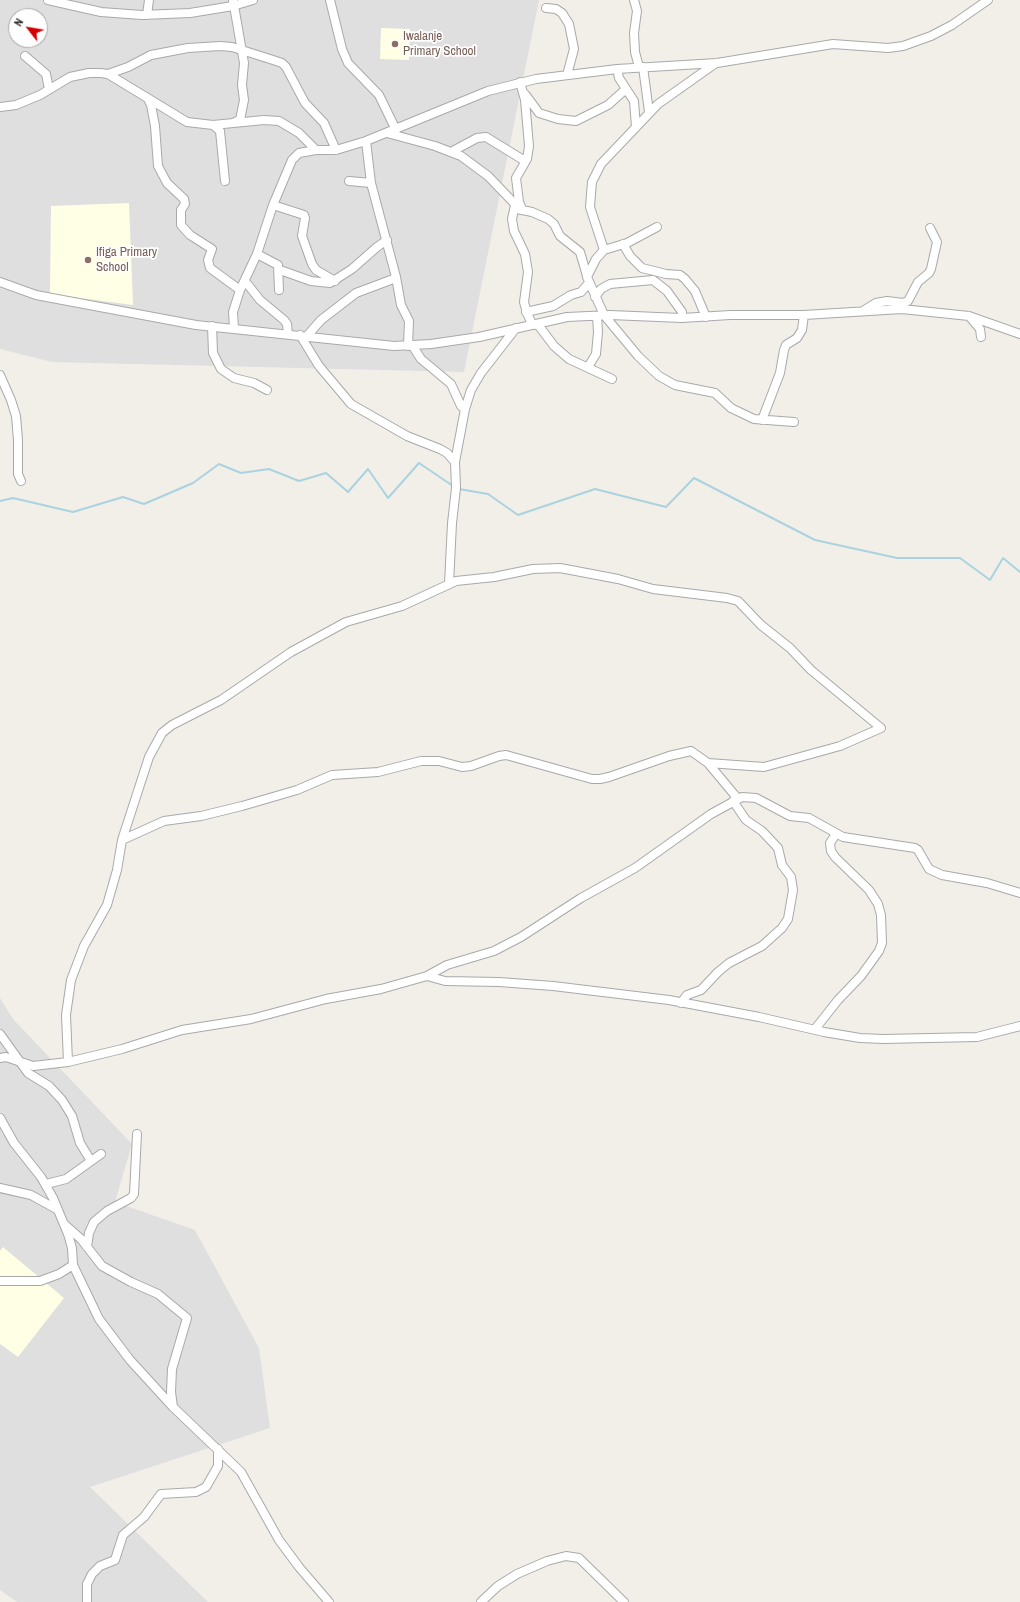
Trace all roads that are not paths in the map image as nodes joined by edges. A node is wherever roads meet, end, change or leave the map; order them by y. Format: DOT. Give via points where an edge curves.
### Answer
graph roads {
  1 [pos="51,0"];
  2 [pos="149,0"];
  3 [pos="253,0"];
  4 [pos="330,0"];
  5 [pos="634,0"];
  6 [pos="988,0"];
  7 [pos="233,3"];
  8 [pos="546,8"];
  9 [pos="146,15"];
  10 [pos="240,49"];
  11 [pos="26,56"];
  12 [pos="717,63"];
  13 [pos="641,67"];
  14 [pos="617,69"];
  15 [pos="108,74"];
  16 [pos="567,75"];
  17 [pos="520,82"];
  18 [pos="49,89"];
  19 [pos="626,89"];
  20 [pos="524,94"];
  21 [pos="146,97"];
  22 [pos="0,107"];
  23 [pos="649,112"];
  24 [pos="235,122"];
  25 [pos="213,125"];
  26 [pos="636,127"];
  27 [pos="396,130"];
  28 [pos="386,134"];
  29 [pos="366,141"];
  30 [pos="316,150"];
  31 [pos="336,150"];
  32 [pos="451,152"];
  33 [pos="525,161"];
  34 [pos="225,181"];
  35 [pos="349,181"];
  36 [pos="371,183"];
  37 [pos="273,205"];
  38 [pos="518,209"];
  39 [pos="657,227"];
  40 [pos="930,228"];
  41 [pos="387,240"];
  42 [pos="623,244"];
  43 [pos="604,250"];
  44 [pos="257,254"];
  45 [pos="280,270"];
  46 [pos="396,278"];
  47 [pos="588,279"];
  48 [pos="336,281"];
  49 [pos="0,282"];
  50 [pos="244,282"];
  51 [pos="240,290"];
  52 [pos="279,290"];
  53 [pos="595,298"];
  54 [pos="863,311"];
  55 [pos="526,312"];
  56 [pos="804,315"];
  57 [pos="600,316"];
  58 [pos="969,316"];
  59 [pos="706,317"];
  60 [pos="682,318"];
  61 [pos="532,324"];
  62 [pos="212,326"];
  63 [pos="234,328"];
  64 [pos="516,328"];
  65 [pos="288,334"];
  66 [pos="1020,334"];
  67 [pos="303,335"];
  68 [pos="981,337"];
  69 [pos="410,346"];
  70 [pos="588,367"];
  71 [pos="0,376"];
  72 [pos="612,379"];
  73 [pos="267,390"];
  74 [pos="465,409"];
  75 [pos="762,420"];
  76 [pos="794,422"];
  77 [pos="455,462"];
  78 [pos="21,481"];
  79 [pos="449,584"];
  80 [pos="708,763"];
  81 [pos="736,800"];
  82 [pos="836,834"];
  83 [pos="122,840"];
  84 [pos="1020,893"];
  85 [pos="427,976"];
  86 [pos="681,1002"];
  87 [pos="1020,1026"];
  88 [pos="815,1029"];
  89 [pos="0,1034"];
  90 [pos="0,1058"];
  91 [pos="68,1062"];
  92 [pos="21,1063"];
  93 [pos="0,1118"];
  94 [pos="137,1134"];
  95 [pos="101,1154"];
  96 [pos="91,1161"];
  97 [pos="46,1184"];
  98 [pos="0,1188"];
  99 [pos="58,1210"];
  100 [pos="63,1223"];
  101 [pos="87,1247"];
  102 [pos="73,1266"];
  103 [pos="0,1281"];
  104 [pos="173,1407"];
  105 [pos="218,1449"];
  106 [pos="87,1602"];
  107 [pos="329,1602"];
  108 [pos="481,1602"];
  109 [pos="624,1602"];
  1 -- 9 [label="street" via="115,14"];
  2 -- 9 [label="street"];
  3 -- 7 [label="street"];
  4 -- 27 [label="street" via="348,63 382,101"];
  5 -- 13 [label="street" via="638,11 634,33 635,52"];
  6 -- 12 [label="street" via="945,29 921,41 903,46 888,48 833,44"];
  7 -- 9 [label="street" via="190,13"];
  7 -- 10 [label="street"];
  8 -- 16 [label="street" via="556,9 562,13 569,24 574,49"];
  10 -- 15 [label="street" via="220,46 171,51 143,57 128,67"];
  10 -- 24 [label="street" via="244,63 244,100 240,120"];
  10 -- 31 [label="street" via="285,65 305,103 324,123"];
  11 -- 18 [label="street" via="46,74"];
  12 -- 13 [label="street"];
  12 -- 23 [label="street"];
  13 -- 14 [label="street"];
  13 -- 23 [label="street"];
  14 -- 16 [label="street"];
  14 -- 19 [label="street"];
  15 -- 18 [label="street" via="95,72 76,76 60,81"];
  15 -- 21 [label="street"];
  16 -- 17 [label="street"];
  17 -- 20 [label="street"];
  17 -- 27 [label="street" via="469,99"];
  18 -- 22 [label="street" via="16,105"];
  19 -- 20 [label="street" via="608,105 576,121 539,113"];
  19 -- 26 [label="street" via="634,101"];
  20 -- 33 [label="street" via="529,146"];
  21 -- 25 [label="street" via="187,122"];
  21 -- 51 [label="street" via="153,115 156,159 160,171 167,183 184,199 181,225 190,235 212,249 208,260 210,268"];
  23 -- 26 [label="street"];
  24 -- 25 [label="street"];
  24 -- 30 [label="street" via="282,122"];
  25 -- 34 [label="street" via="220,131"];
  26 -- 43 [label="street" via="601,164 592,182 590,207"];
  27 -- 28 [label="street"];
  28 -- 29 [label="street"];
  28 -- 32 [label="street"];
  29 -- 31 [label="street"];
  29 -- 36 [label="street"];
  30 -- 31 [label="street"];
  30 -- 37 [label="street" via="300,153 294,158"];
  32 -- 33 [label="street" via="486,136"];
  32 -- 38 [label="street" via="468,160 488,176"];
  33 -- 38 [label="street" via="516,178"];
  35 -- 36 [label="street"];
  36 -- 41 [label="street"];
  37 -- 44 [label="street"];
  37 -- 48 [label="street" via="304,215 302,236 312,264 316,270"];
  38 -- 47 [label="street" via="548,219 554,224 560,236 580,252"];
  38 -- 55 [label="street" via="512,219 514,231 525,254 528,272 524,302"];
  39 -- 42 [label="street"];
  40 -- 54 [label="street" via="937,242 931,268 918,282 908,301 883,301"];
  41 -- 46 [label="street"];
  41 -- 48 [label="street"];
  42 -- 43 [label="street"];
  42 -- 59 [label="street" via="642,268 685,278 695,291"];
  43 -- 47 [label="street" via="596,259"];
  44 -- 45 [label="street" via="276,263"];
  44 -- 50 [label="street"];
  45 -- 48 [label="street" via="319,283"];
  45 -- 52 [label="street"];
  46 -- 67 [label="street" via="356,293"];
  46 -- 69 [label="street" via="401,305 408,321"];
  47 -- 53 [label="street"];
  47 -- 55 [label="street" via="581,292 553,306"];
  49 -- 62 [label="street" via="36,295"];
  50 -- 51 [label="street"];
  50 -- 65 [label="street" via="260,300 284,320"];
  51 -- 63 [label="street" via="233,312"];
  53 -- 57 [label="street"];
  53 -- 60 [label="street" via="601,289 610,284 653,280 667,291 682,312"];
  54 -- 56 [label="street"];
  54 -- 58 [label="street" via="902,309"];
  55 -- 61 [label="street"];
  56 -- 59 [label="street" via="738,314"];
  56 -- 75 [label="street" via="802,330 784,350 780,373"];
  57 -- 60 [label="street"];
  57 -- 61 [label="street" via="567,317"];
  57 -- 70 [label="street" via="596,354"];
  57 -- 75 [label="street" via="638,356 668,382 686,388 708,390 739,413"];
  58 -- 66 [label="street"];
  58 -- 68 [label="street" via="980,329"];
  59 -- 60 [label="street"];
  61 -- 64 [label="street"];
  61 -- 70 [label="street" via="539,326 554,346 569,359"];
  62 -- 63 [label="street"];
  62 -- 73 [label="street" via="213,354 221,369 234,378 254,383"];
  63 -- 65 [label="street"];
  64 -- 69 [label="street" via="478,337"];
  64 -- 74 [label="street" via="477,379 468,395"];
  65 -- 67 [label="street"];
  67 -- 69 [label="street" via="370,344"];
  67 -- 77 [label="street" via="319,366 351,404 407,436 440,449"];
  69 -- 74 [label="street" via="421,359 451,384 461,406"];
  70 -- 72 [label="street"];
  71 -- 78 [label="street" via="16,416 18,474"];
  74 -- 77 [label="street"];
  75 -- 76 [label="street"];
  77 -- 79 [label="street" via="456,488"];
  79 -- 80 [label="street" via="466,579 550,568 618,579 657,590 733,599 881,728 840,746 760,768"];
  79 -- 83 [label="street" via="408,604 351,621 324,633 291,652 232,694 164,730 149,757"];
  80 -- 81 [label="street"];
  80 -- 83 [label="street" via="691,752 683,752 600,779 506,755 462,767 439,761 421,761 378,772 332,775 297,790 242,806 201,816 164,821"];
  81 -- 82 [label="street" via="751,796 790,816 814,820"];
  81 -- 85 [label="street" via="701,821 635,868 581,898 521,937 494,951 447,965"];
  81 -- 86 [label="street" via="746,820 778,848 793,890 788,919 762,946 729,963 704,987 687,995"];
  82 -- 84 [label="street" via="850,839 915,848 929,869 938,874 987,883"];
  82 -- 88 [label="street" via="830,843 831,851 869,890 878,904 882,943 861,976"];
  83 -- 91 [label="street" via="116,877 107,905 84,946 71,980 66,1016"];
  85 -- 86 [label="street" via="445,981 553,986"];
  85 -- 91 [label="street" via="251,1019 182,1030 122,1049"];
  86 -- 88 [label="street"];
  87 -- 88 [label="street" via="986,1036 945,1039 860,1038"];
  89 -- 92 [label="street"];
  90 -- 92 [label="street"];
  91 -- 92 [label="street" via="44,1066"];
  92 -- 96 [label="street" via="62,1100 72,1116 80,1143"];
  93 -- 97 [label="street" via="14,1143"];
  94 -- 101 [label="street" via="134,1194 94,1222"];
  95 -- 96 [label="street"];
  96 -- 97 [label="street" via="66,1179"];
  97 -- 99 [label="street"];
  98 -- 99 [label="street" via="31,1195"];
  99 -- 100 [label="street"];
  100 -- 101 [label="street"];
  100 -- 102 [label="street" via="72,1248"];
  101 -- 104 [label="street" via="106,1269 158,1294 186,1318 172,1369"];
  102 -- 103 [label="street" via="40,1281"];
  102 -- 104 [label="street" via="90,1303 108,1333"];
  104 -- 105 [label="street"];
  105 -- 106 [label="street" via="218,1466 206,1487 196,1492 161,1494 144,1516 123,1535 115,1560 100,1566 92,1574 87,1584"];
  105 -- 107 [label="street" via="241,1472 279,1540"];
  108 -- 109 [label="street" via="498,1586 517,1574 566,1556 579,1558"];
}
